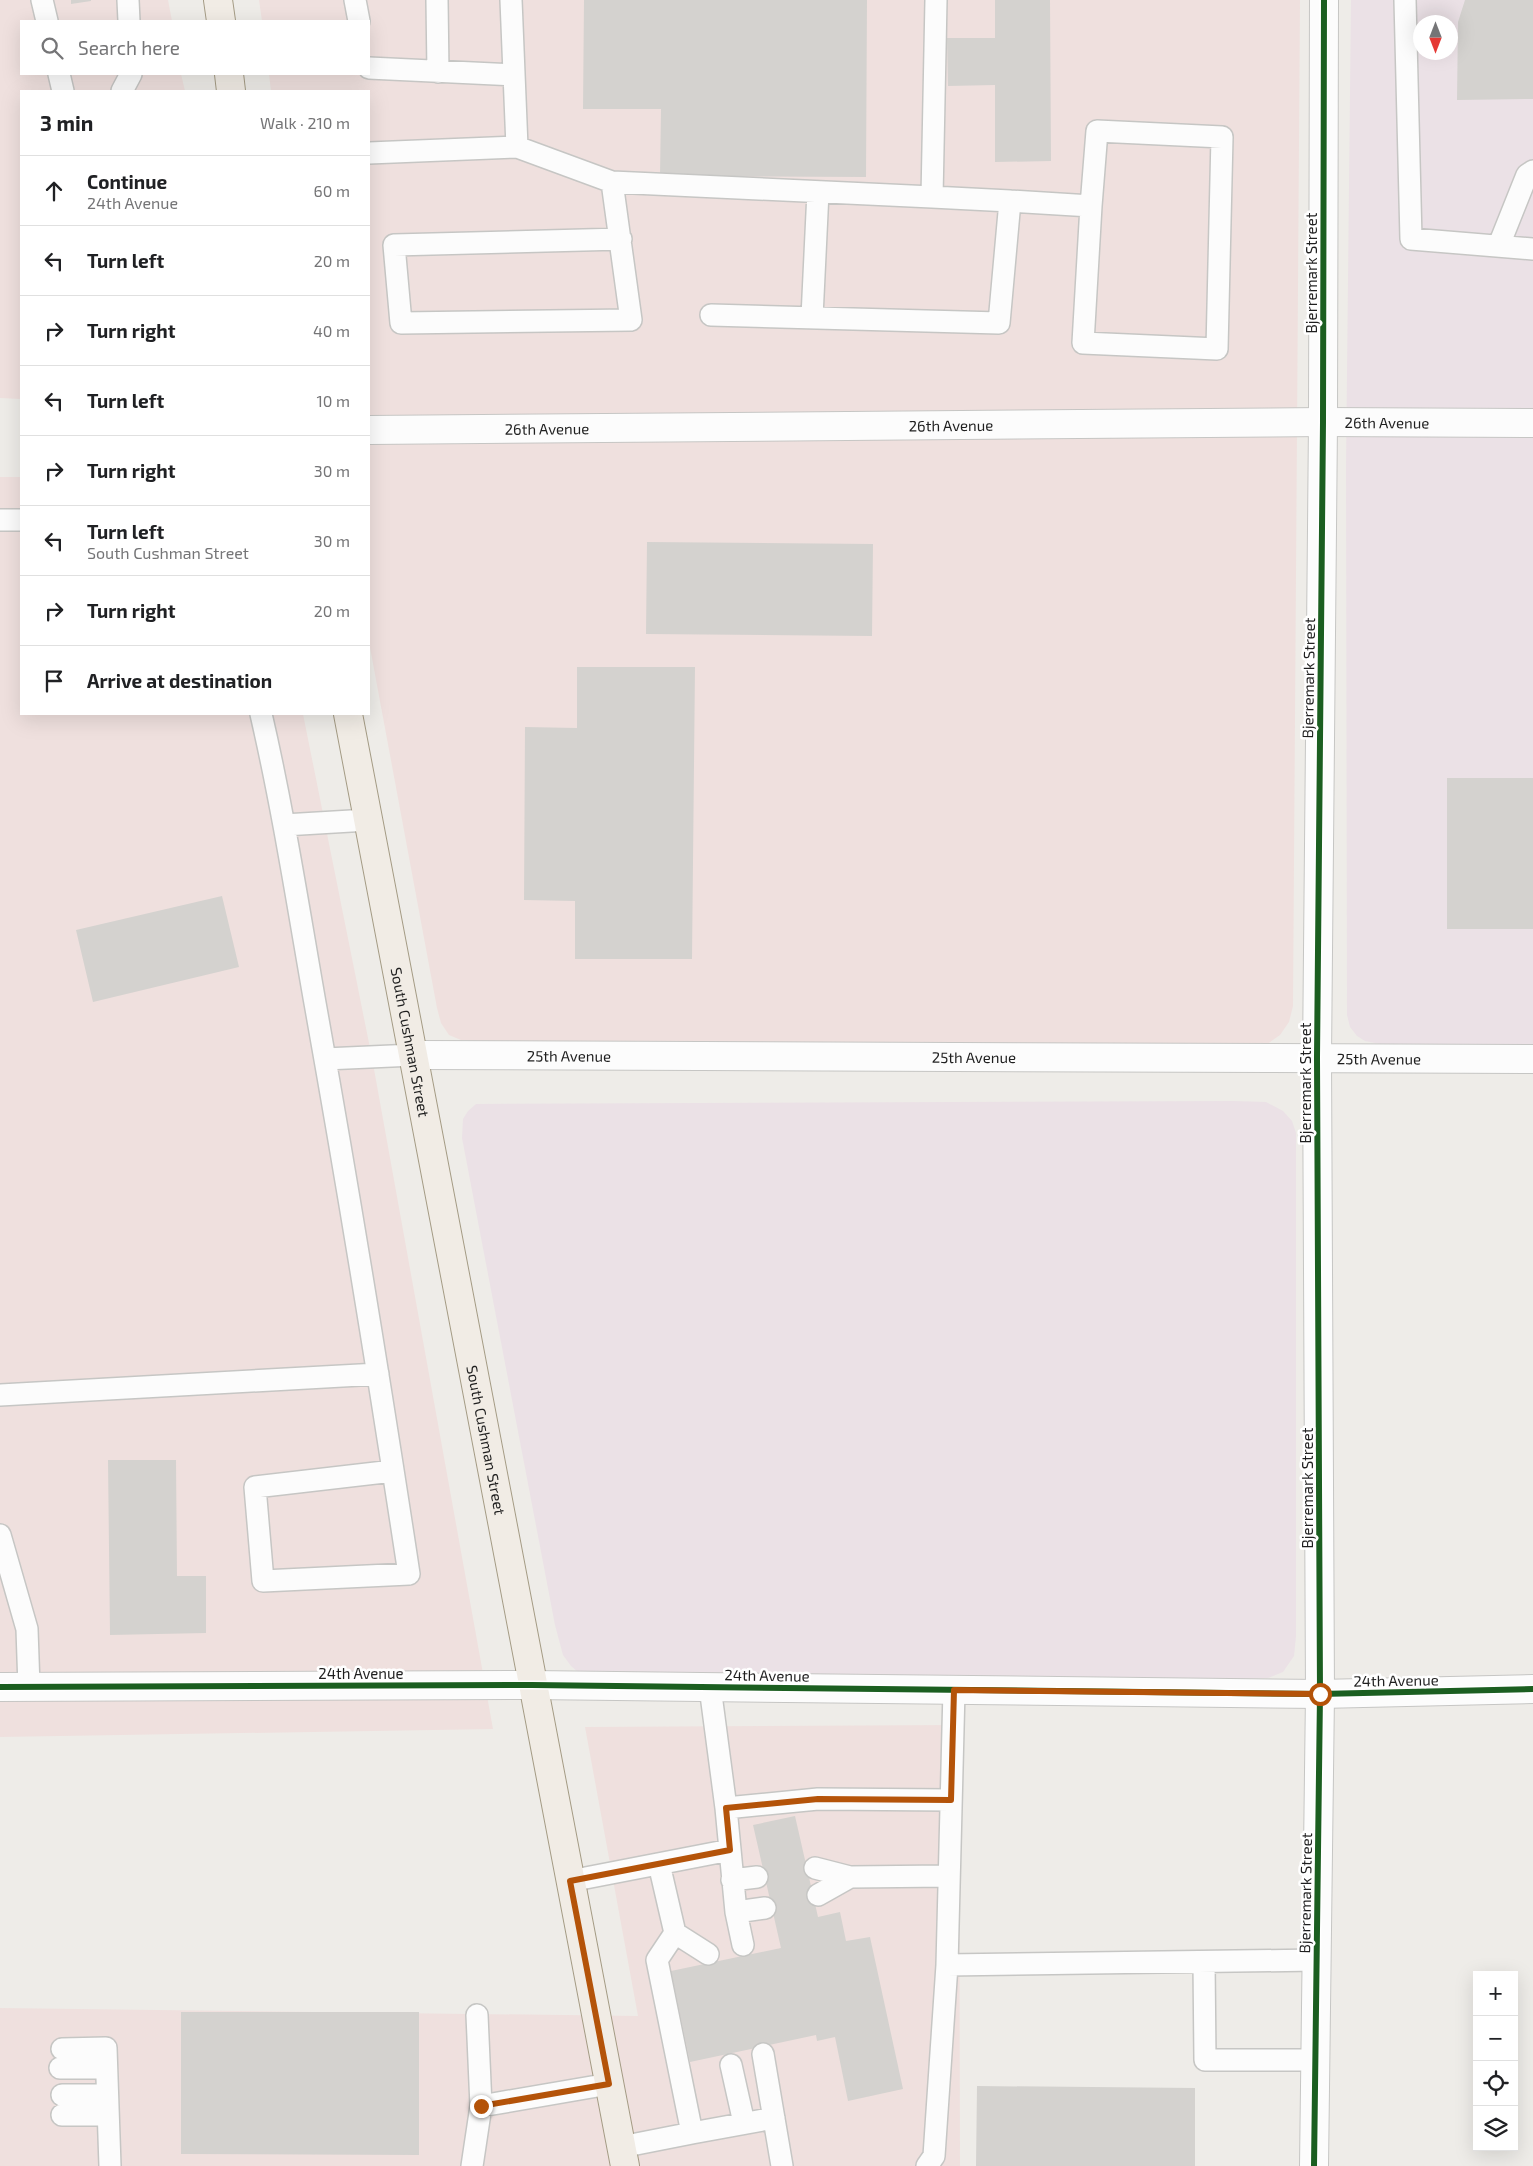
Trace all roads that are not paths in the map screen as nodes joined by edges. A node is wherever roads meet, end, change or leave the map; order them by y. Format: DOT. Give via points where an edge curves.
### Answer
graph roads {
  1 [pos="42,0"];
  2 [pos="128,0"];
  3 [pos="218,0"];
  4 [pos="355,0"];
  5 [pos="437,0"];
  6 [pos="511,0"];
  7 [pos="936,0"];
  8 [pos="1324,0"];
  9 [pos="1405,0"];
  10 [pos="47,20"];
  11 [pos="129,20"];
  12 [pos="221,20"];
  13 [pos="359,20"];
  14 [pos="370,68"];
  15 [pos="438,72"];
  16 [pos="59,75"];
  17 [pos="130,75"];
  18 [pos="229,75"];
  19 [pos="514,75"];
  20 [pos="63,90"];
  21 [pos="123,90"];
  22 [pos="231,90"];
  23 [pos="517,146"];
  24 [pos="370,153"];
  25 [pos="1533,171"];
  26 [pos="612,182"];
  27 [pos="818,192"];
  28 [pos="932,197"];
  29 [pos="1010,201"];
  30 [pos="1091,206"];
  31 [pos="621,239"];
  32 [pos="1499,245"];
  33 [pos="1533,249"];
  34 [pos="711,315"];
  35 [pos="812,318"];
  36 [pos="1323,422"];
  37 [pos="1533,423"];
  38 [pos="370,430"];
  39 [pos="0,520"];
  40 [pos="20,520"];
  41 [pos="261,715"];
  42 [pos="348,715"];
  43 [pos="368,820"];
  44 [pos="284,825"];
  45 [pos="414,1055"];
  46 [pos="325,1058"];
  47 [pos="1317,1058"];
  48 [pos="1533,1058"];
  49 [pos="378,1374"];
  50 [pos="0,1394"];
  51 [pos="393,1471"];
  52 [pos="0,1535"];
  53 [pos="532,1685"];
  54 [pos="0,1687"];
  55 [pos="29,1687"];
  56 [pos="710,1687"];
  57 [pos="1533,1689"];
  58 [pos="954,1690"];
  59 [pos="1320,1694"];
  60 [pos="951,1800"];
  61 [pos="726,1808"];
  62 [pos="730,1850"];
  63 [pos="659,1864"];
  64 [pos="815,1868"];
  65 [pos="757,1876"];
  66 [pos="948,1876"];
  67 [pos="850,1877"];
  68 [pos="732,1880"];
  69 [pos="570,1881"];
  70 [pos="818,1896"];
  71 [pos="765,1908"];
  72 [pos="736,1912"];
  73 [pos="675,1933"];
  74 [pos="743,1946"];
  75 [pos="708,1954"];
  76 [pos="1317,1960"];
  77 [pos="1204,1962"];
  78 [pos="947,1965"];
  79 [pos="477,2015"];
  80 [pos="763,2054"];
  81 [pos="61,2059"];
  82 [pos="1315,2060"];
  83 [pos="731,2065"];
  84 [pos="609,2084"];
  85 [pos="62,2105"];
  86 [pos="107,2105"];
  87 [pos="481,2106"];
  88 [pos="774,2118"];
  89 [pos="744,2123"];
  90 [pos="692,2133"];
  91 [pos="623,2156"];
  92 [pos="110,2166"];
  93 [pos="472,2166"];
  94 [pos="782,2166"];
  95 [pos="927,2166"];
  96 [pos="1314,2166"];
  1 -- 10 [label="lane"];
  2 -- 11 [label="lane"];
  3 -- 12 [label="main road"];
  4 -- 13 [label="lane"];
  5 -- 15 [label="lane"];
  6 -- 19 [label="lane"];
  7 -- 28 [label="lane"];
  8 -- 36 [label="street, Bjerremark Street"];
  9 -- 32 [label="lane" via="1411,239"];
  14 -- 15 [label="lane"];
  15 -- 19 [label="lane"];
  16 -- 20 [label="lane"];
  17 -- 21 [label="lane"];
  18 -- 22 [label="main road"];
  19 -- 23 [label="lane"];
  23 -- 24 [label="lane"];
  23 -- 26 [label="lane"];
  25 -- 32 [label="lane" via="1527,175"];
  26 -- 27 [label="lane"];
  26 -- 31 [label="lane"];
  27 -- 28 [label="lane"];
  27 -- 35 [label="lane"];
  28 -- 29 [label="lane"];
  29 -- 30 [label="lane"];
  29 -- 35 [label="lane" via="999,323"];
  30 -- 30 [label="lane" via="1084,343 1217,349 1222,137 1097,131"];
  31 -- 31 [label="lane" via="631,320 401,323 394,245"];
  32 -- 33 [label="lane"];
  34 -- 35 [label="lane"];
  36 -- 37 [label="street, 26th Avenue"];
  36 -- 38 [label="street, 26th Avenue"];
  36 -- 47 [label="street, Bjerremark Street"];
  39 -- 40 [label="lane"];
  41 -- 44 [label="lane"];
  42 -- 43 [label="main road, South Cushman Street"];
  43 -- 44 [label="lane"];
  43 -- 45 [label="main road, South Cushman Street"];
  44 -- 46 [label="lane"];
  45 -- 46 [label="lane"];
  45 -- 47 [label="street, 25th Avenue"];
  45 -- 53 [label="main road, South Cushman Street"];
  46 -- 49 [label="lane"];
  47 -- 48 [label="street, 25th Avenue"];
  47 -- 59 [label="street, Bjerremark Street"];
  49 -- 50 [label="lane"];
  49 -- 51 [label="lane"];
  51 -- 51 [label="lane" via="409,1574 263,1581 255,1487"];
  52 -- 55 [label="lane" via="27,1629"];
  53 -- 55 [label="street, 24th Avenue"];
  53 -- 56 [label="street, 24th Avenue"];
  53 -- 69 [label="main road, South Cushman Street"];
  54 -- 55 [label="street, 24th Avenue"];
  56 -- 58 [label="street, 24th Avenue"];
  56 -- 61 [label="lane"];
  57 -- 59 [label="street, 24th Avenue"];
  58 -- 59 [label="street, 24th Avenue"];
  58 -- 60 [label="lane"];
  59 -- 76 [label="street, Bjerremark Street"];
  60 -- 61 [label="lane" via="818,1799"];
  60 -- 66 [label="lane"];
  61 -- 62 [label="lane"];
  62 -- 63 [label="lane"];
  62 -- 68 [label="lane"];
  63 -- 69 [label="lane"];
  63 -- 73 [label="lane"];
  64 -- 67 [label="lane"];
  65 -- 68 [label="lane"];
  66 -- 67 [label="lane"];
  66 -- 78 [label="lane"];
  67 -- 70 [label="lane"];
  68 -- 72 [label="lane"];
  69 -- 84 [label="main road, South Cushman Street"];
  71 -- 72 [label="lane"];
  72 -- 74 [label="lane"];
  73 -- 75 [label="lane"];
  73 -- 90 [label="lane" via="657,1960"];
  76 -- 77 [label="lane"];
  76 -- 82 [label="street, Bjerremark Street"];
  77 -- 78 [label="lane"];
  77 -- 82 [label="lane" via="1206,2060"];
  78 -- 95 [label="lane" via="934,2156"];
  79 -- 87 [label="lane"];
  80 -- 88 [label="lane"];
  81 -- 86 [label="lane" via="106,2048"];
  82 -- 96 [label="street, Bjerremark Street"];
  83 -- 89 [label="lane"];
  84 -- 87 [label="lane"];
  84 -- 91 [label="main road, South Cushman Street"];
  85 -- 86 [label="lane"];
  86 -- 92 [label="lane"];
  87 -- 93 [label="lane"];
  88 -- 89 [label="lane"];
  88 -- 94 [label="lane"];
  89 -- 90 [label="lane"];
  90 -- 91 [label="lane"];
}
